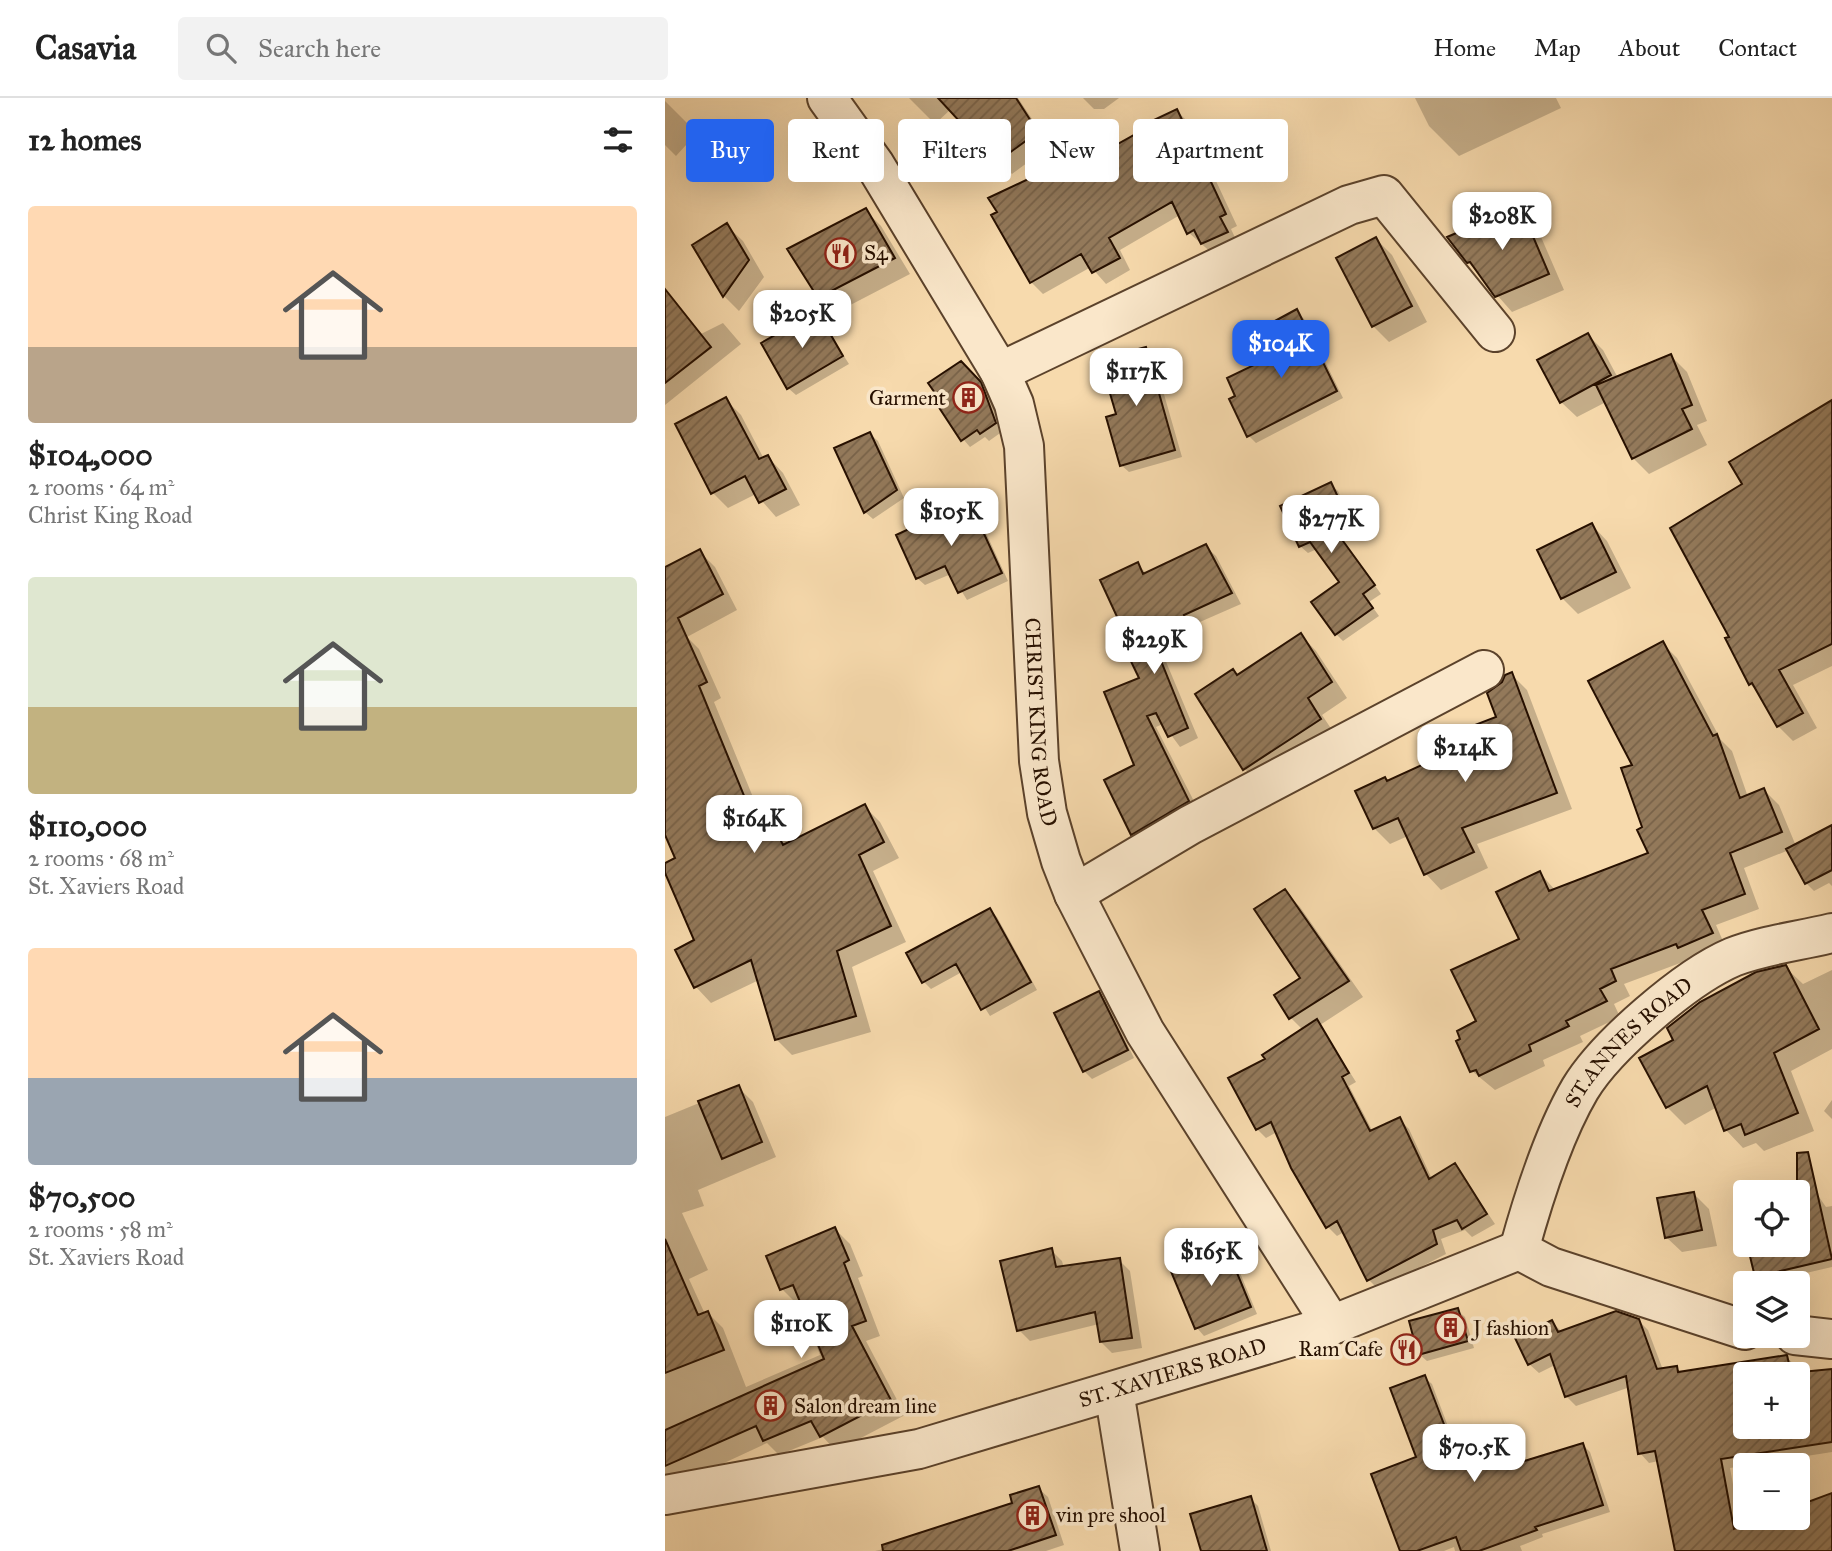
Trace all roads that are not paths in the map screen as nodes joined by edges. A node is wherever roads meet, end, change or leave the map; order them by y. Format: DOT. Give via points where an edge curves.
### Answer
graph roads {
  1 [pos="827,98"];
  2 [pos="1495,332"];
  3 [pos="1000,372"];
  4 [pos="1484,670"];
  5 [pos="1074,894"];
  6 [pos="1832,933"];
  7 [pos="1519,1250"];
  8 [pos="1332,1325"];
  9 [pos="1733,1326"];
  10 [pos="1810,1337"];
  11 [pos="1832,1339"];
  12 [pos="1114,1391"];
  13 [pos="665,1495"];
  14 [pos="1140,1551"];
  1 -- 3 [label="street, CHRIST KING ROAD" via="875,165"];
  2 -- 3 [label="street" via="1384,195 1349,205"];
  3 -- 5 [label="street, CHRIST KING ROAD" via="1024,446 1039,761 1047,813"];
  4 -- 5 [label="street" via="1190,825"];
  5 -- 8 [label="street, CHRIST KING ROAD" via="1145,1032"];
  6 -- 7 [label="street, ST.ANNES ROAD" via="1733,957 1678,990 1612,1049 1580,1089 1542,1179"];
  7 -- 8 [label="street, ST. XAVIERS ROAD"];
  7 -- 9 [label="street" via="1551,1266"];
  8 -- 12 [label="street, ST. XAVIERS ROAD"];
  10 -- 11 [label="street"];
  12 -- 13 [label="street, ST. XAVIERS ROAD" via="919,1449"];
  12 -- 14 [label="street"];
}
